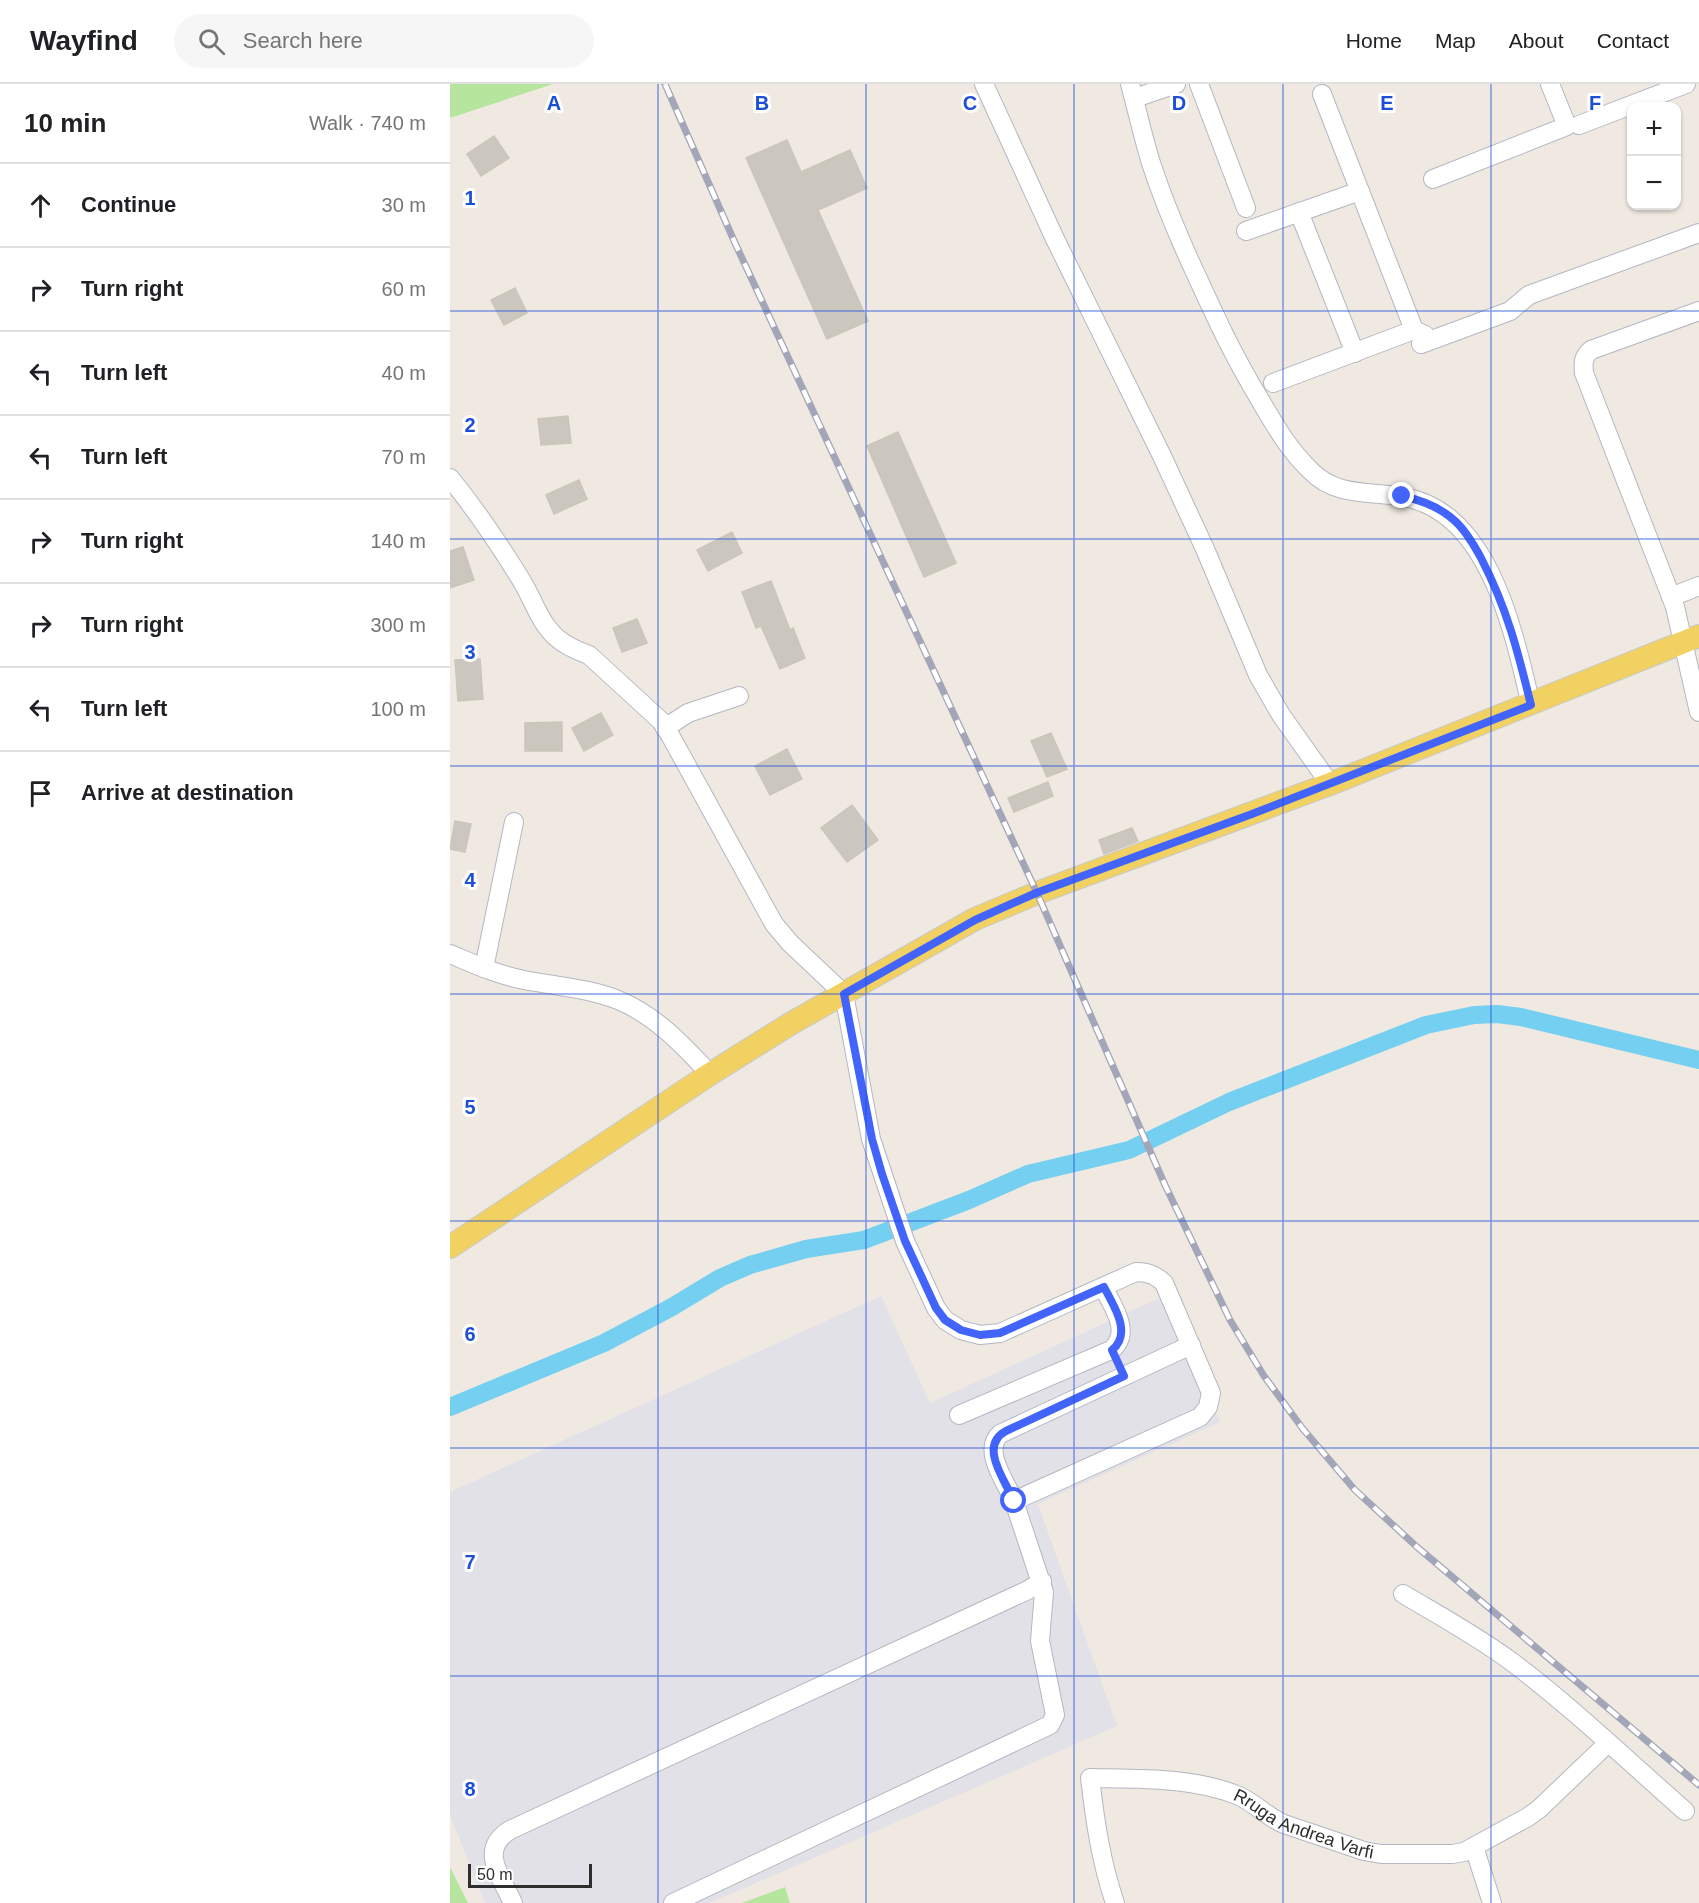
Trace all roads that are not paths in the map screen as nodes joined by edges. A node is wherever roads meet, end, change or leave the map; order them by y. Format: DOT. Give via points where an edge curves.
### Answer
graph roads {
  1 [pos="984,84"];
  2 [pos="1176,84"];
  3 [pos="1199,84"];
  4 [pos="1550,84"];
  5 [pos="1686,84"];
  6 [pos="1138,93"];
  7 [pos="1322,94"];
  8 [pos="1579,124"];
  9 [pos="1433,179"];
  10 [pos="1360,191"];
  11 [pos="1246,208"];
  12 [pos="1299,212"];
  13 [pos="1246,231"];
  14 [pos="1699,233"];
  15 [pos="1699,311"];
  16 [pos="1424,338"];
  17 [pos="1355,352"];
  18 [pos="1273,384"];
  19 [pos="450,478"];
  20 [pos="1699,586"];
  21 [pos="1671,597"];
  22 [pos="1691,639"];
  23 [pos="739,696"];
  24 [pos="1531,705"];
  25 [pos="1699,712"];
  26 [pos="665,728"];
  27 [pos="1330,784"];
  28 [pos="514,822"];
  29 [pos="450,954"];
  30 [pos="484,968"];
  31 [pos="844,994"];
  32 [pos="710,1074"];
  33 [pos="450,1247"];
  34 [pos="1104,1287"];
  35 [pos="1191,1344"];
  36 [pos="1112,1350"];
  37 [pos="1124,1376"];
  38 [pos="959,1415"];
  39 [pos="1014,1501"];
  40 [pos="1042,1581"];
  41 [pos="1403,1594"];
  42 [pos="1608,1743"];
  43 [pos="1685,1811"];
  44 [pos="1473,1847"];
  45 [pos="513,1903"];
  46 [pos="673,1903"];
  47 [pos="1115,1903"];
  48 [pos="1492,1903"];
  1 -- 27 [label="street" via="1162,456 1258,675"];
  2 -- 6 [label="street"];
  3 -- 11 [label="street"];
  4 -- 9 [label="street" via="1566,126"];
  5 -- 8 [label="street"];
  6 -- 24 [label="street" via="1150,162 1191,267 1240,370 1279,435 1312,473 1327,484 1346,491 1420,500 1455,521 1494,582 1514,635"];
  7 -- 10 [label="street"];
  10 -- 12 [label="street"];
  10 -- 16 [label="street"];
  12 -- 13 [label="street"];
  12 -- 17 [label="street"];
  14 -- 16 [label="street" via="1529,296 1510,311"];
  15 -- 21 [label="street" via="1591,350 1583,364"];
  16 -- 17 [label="street"];
  17 -- 18 [label="street"];
  19 -- 26 [label="street" via="477,511 557,638 589,655"];
  20 -- 21 [label="street"];
  21 -- 22 [label="street"];
  22 -- 24 [label="main road"];
  22 -- 25 [label="street"];
  23 -- 26 [label="street" via="688,713"];
  24 -- 27 [label="main road"];
  26 -- 31 [label="street" via="774,924"];
  27 -- 31 [label="main road" via="1006,906"];
  28 -- 30 [label="street"];
  29 -- 30 [label="street"];
  30 -- 32 [label="street" via="618,1000 645,1014"];
  31 -- 32 [label="main road"];
  31 -- 34 [label="street" via="872,1139 893,1207 905,1241 945,1320 980,1335 1000,1333"];
  32 -- 33 [label="main road"];
  34 -- 35 [label="street" via="1136,1272 1156,1276 1164,1283"];
  34 -- 36 [label="street" via="1121,1325 1119,1341"];
  35 -- 37 [label="street"];
  35 -- 39 [label="street" via="1211,1393 1208,1407 1200,1417"];
  36 -- 37 [label="street"];
  36 -- 38 [label="street"];
  37 -- 39 [label="street" via="996,1437 993,1453"];
  39 -- 40 [label="street"];
  40 -- 45 [label="street" via="510,1830 495,1844 493,1857"];
  40 -- 46 [label="street" via="1040,1641 1055,1715 1050,1725"];
  41 -- 42 [label="street" via="1511,1662"];
  42 -- 43 [label="street"];
  42 -- 44 [label="street, Rruga Andrea Varfi" via="1539,1809"];
  44 -- 47 [label="street, Rruga Andrea Varfi" via="1452,1854 1364,1851 1273,1820 1250,1802 1214,1789 1184,1782 1090,1778 1096,1832"];
  44 -- 48 [label="street"];
}
